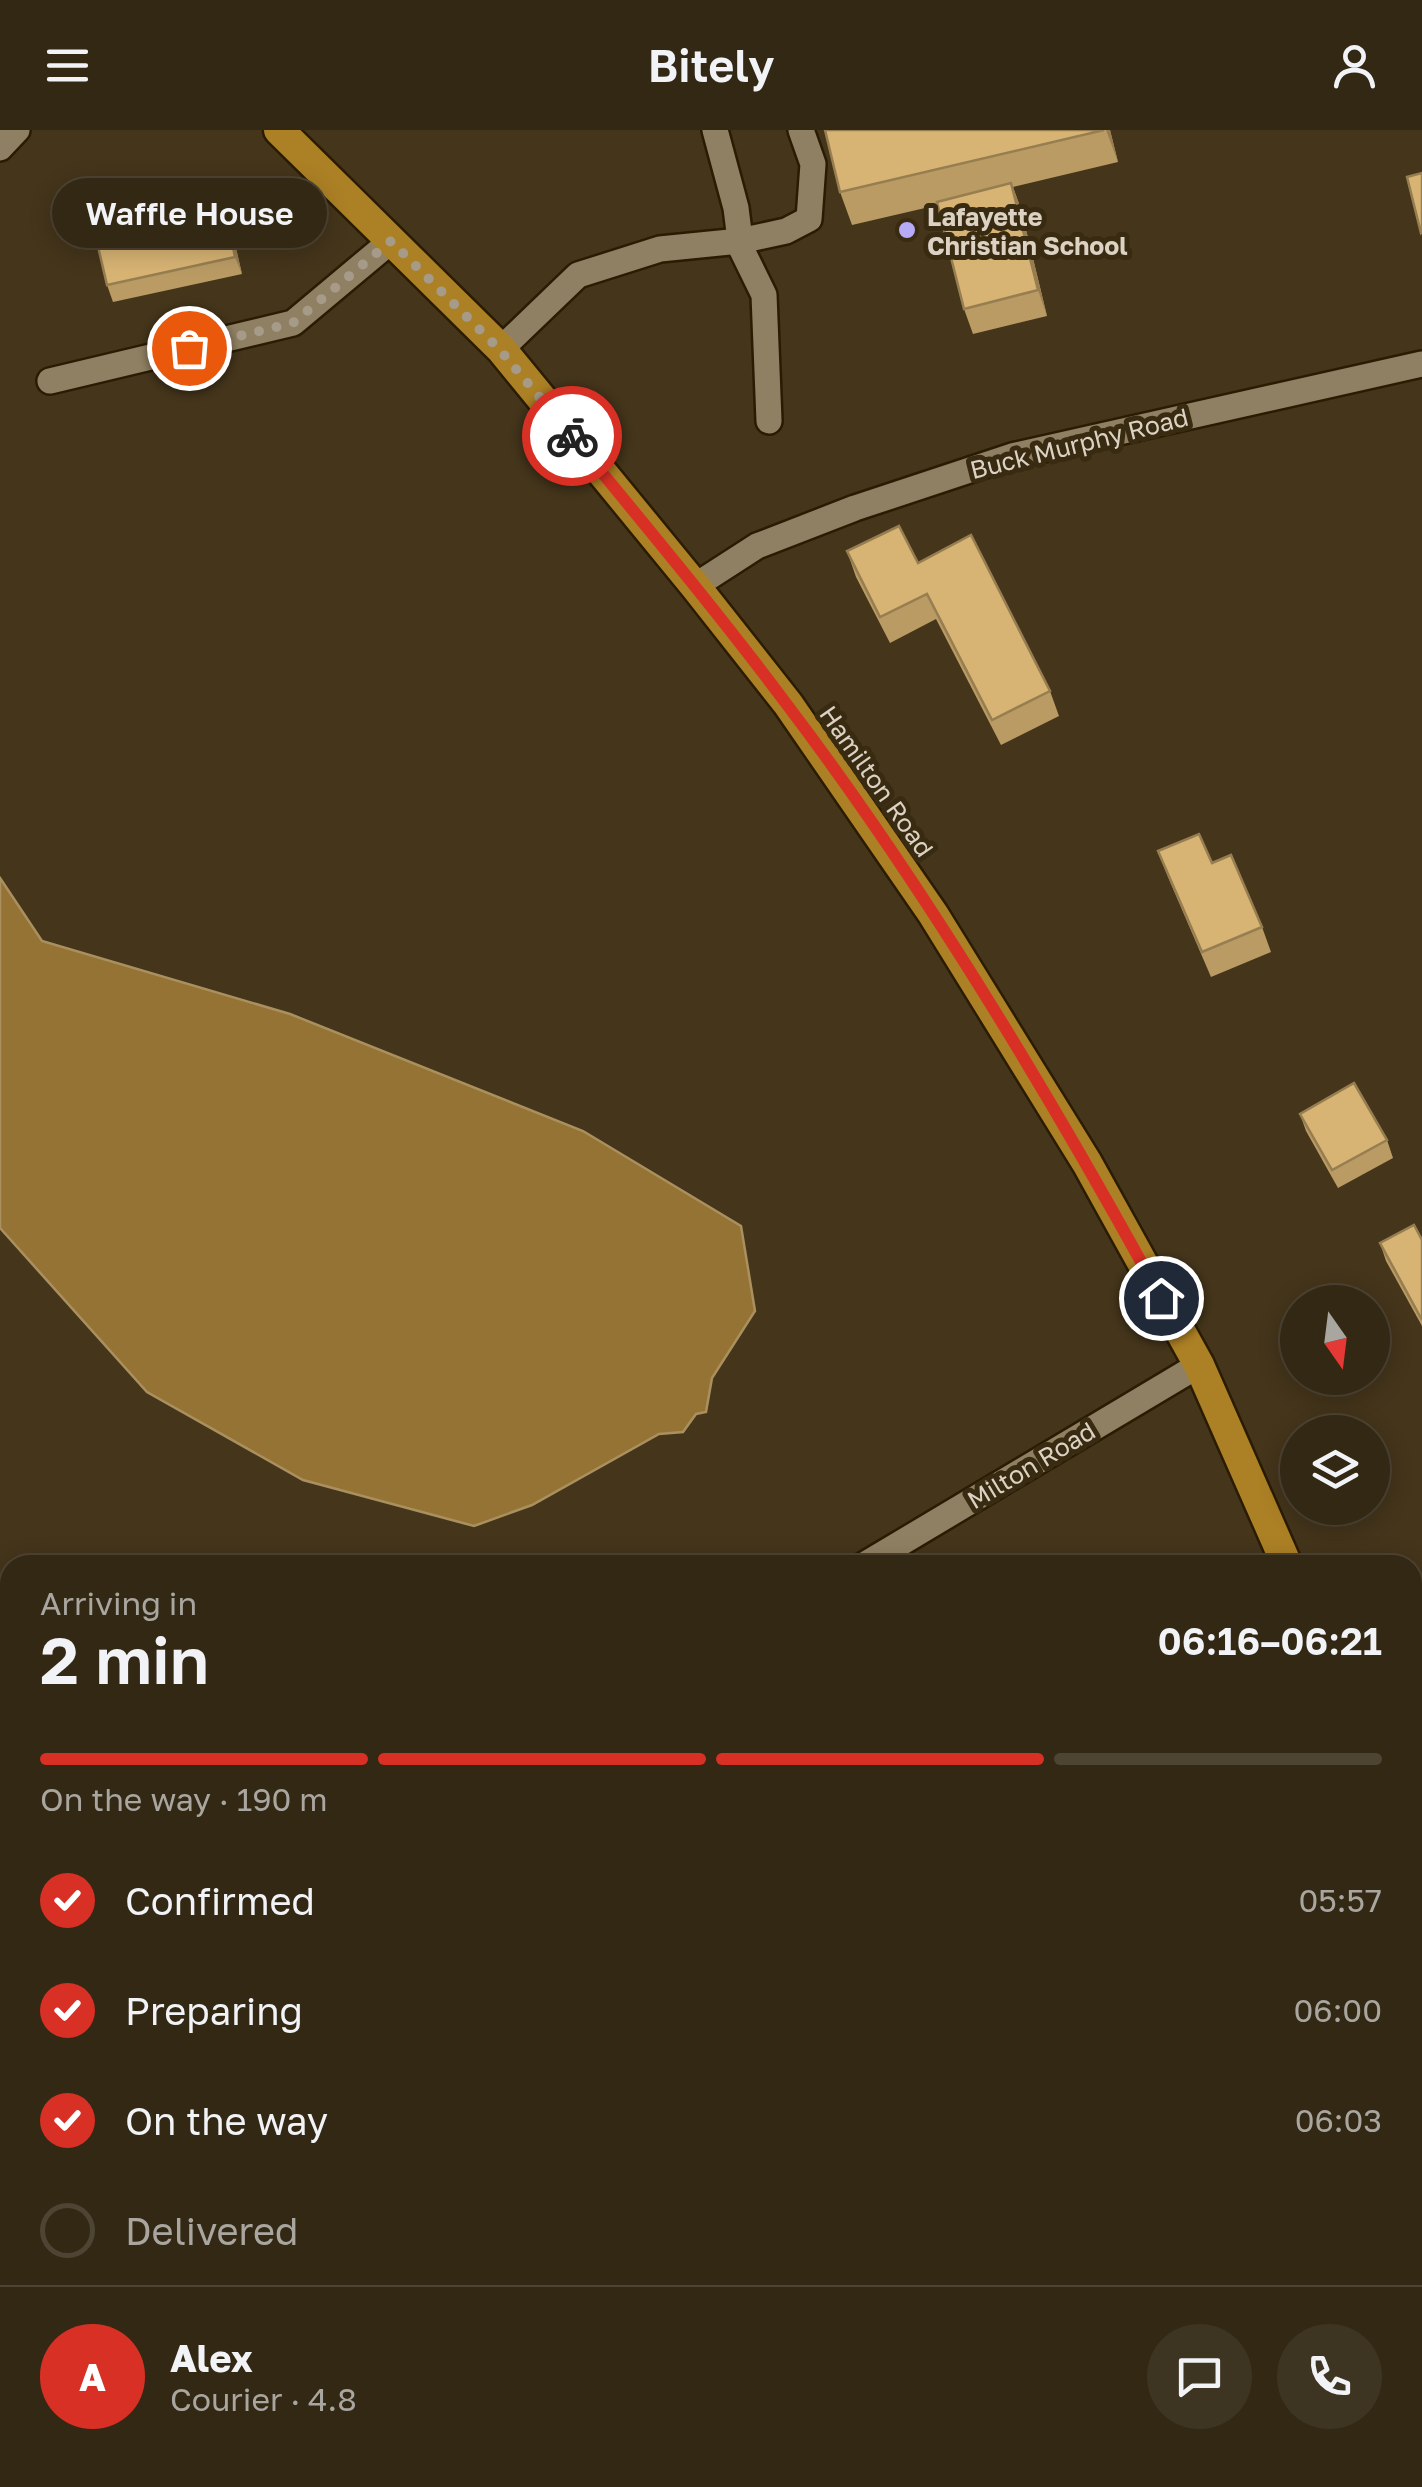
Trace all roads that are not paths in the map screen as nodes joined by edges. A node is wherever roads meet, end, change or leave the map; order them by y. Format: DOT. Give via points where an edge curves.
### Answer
graph roads {
  1 [pos="18,130"];
  2 [pos="279,130"];
  3 [pos="715,130"];
  4 [pos="801,130"];
  5 [pos="0,148"];
  6 [pos="391,241"];
  7 [pos="740,241"];
  8 [pos="500,350"];
  9 [pos="1422,364"];
  10 [pos="50,381"];
  11 [pos="769,421"];
  12 [pos="695,586"];
  13 [pos="1198,1365"];
  14 [pos="881,1555"];
  15 [pos="1283,1555"];
  1 -- 5 [label="street"];
  2 -- 6 [label="highway, Hamilton Road"];
  3 -- 7 [label="street"];
  4 -- 7 [label="street" via="812,164 809,218 786,232"];
  6 -- 8 [label="highway, Hamilton Road"];
  6 -- 10 [label="street" via="293,323"];
  7 -- 8 [label="street" via="660,250 578,276"];
  7 -- 11 [label="street" via="764,296"];
  8 -- 12 [label="highway, Hamilton Road"];
  9 -- 12 [label="street, Buck Murphy Road" via="1012,456 757,546"];
  12 -- 13 [label="highway, Hamilton Road" via="788,704 933,914 1087,1162"];
  13 -- 14 [label="street, Milton Road"];
  13 -- 15 [label="highway, Hamilton Road"];
}
